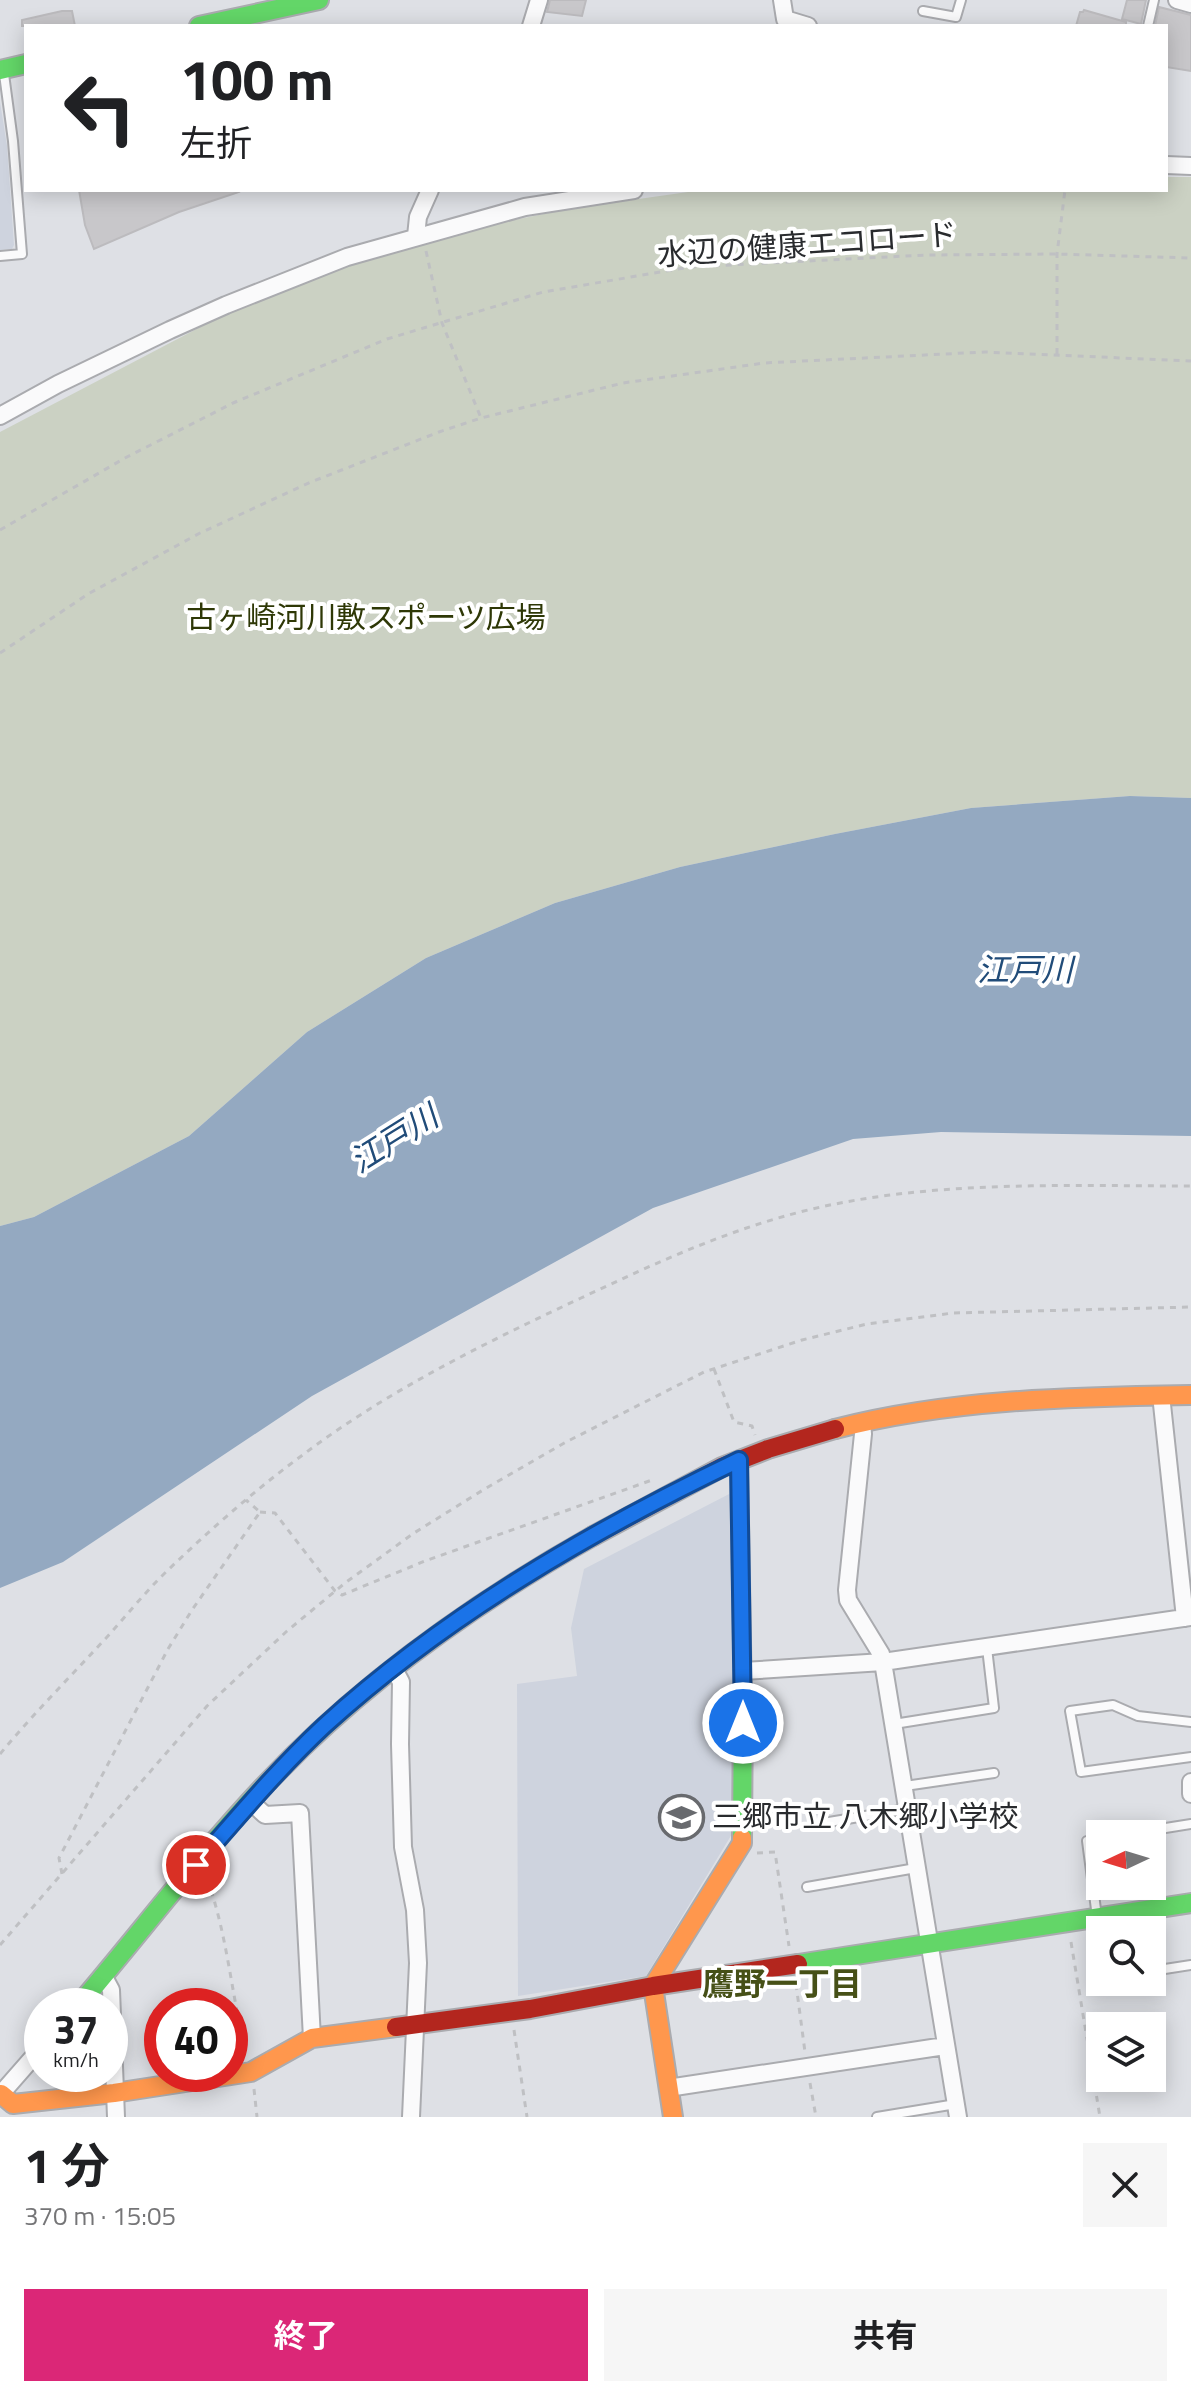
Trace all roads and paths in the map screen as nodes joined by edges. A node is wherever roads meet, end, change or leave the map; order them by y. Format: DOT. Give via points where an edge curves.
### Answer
graph roads {
  1 [pos="319,0"];
  2 [pos="539,0"];
  3 [pos="782,0"];
  4 [pos="961,0"];
  5 [pos="1154,0"];
  6 [pos="1177,0"];
  7 [pos="1191,4"];
  8 [pos="250,7"];
  9 [pos="923,11"];
  10 [pos="204,24"];
  11 [pos="532,24"];
  12 [pos="801,24"];
  13 [pos="1148,24"];
  14 [pos="24,64"];
  15 [pos="2,70"];
  16 [pos="1168,165"];
  17 [pos="1191,166"];
  18 [pos="429,192"];
  19 [pos="621,192"];
  20 [pos="1065,192"];
  21 [pos="420,242"];
  22 [pos="1057,254"];
  23 [pos="0,256"];
  24 [pos="1191,258"];
  25 [pos="442,323"];
  26 [pos="1057,355"];
  27 [pos="1191,361"];
  28 [pos="1,412"];
  29 [pos="481,418"];
  30 [pos="0,530"];
  31 [pos="0,653"];
  32 [pos="1191,1186"];
  33 [pos="1191,1307"];
  34 [pos="714,1369"];
  35 [pos="1161,1395"];
  36 [pos="1191,1395"];
  37 [pos="862,1422"];
  38 [pos="752,1426"];
  39 [pos="739,1460"];
  40 [pos="660,1477"];
  41 [pos="246,1500"];
  42 [pos="260,1512"];
  43 [pos="335,1591"];
  44 [pos="1188,1618"];
  45 [pos="986,1647"];
  46 [pos="883,1662"];
  47 [pos="394,1669"];
  48 [pos="743,1671"];
  49 [pos="743,1703"];
  50 [pos="1191,1722"];
  51 [pos="894,1724"];
  52 [pos="0,1754"];
  53 [pos="1191,1757"];
  54 [pos="994,1773"];
  55 [pos="1191,1782"];
  56 [pos="905,1786"];
  57 [pos="1191,1794"];
  58 [pos="251,1802"];
  59 [pos="909,1809"];
  60 [pos="817,1824"];
  61 [pos="1191,1824"];
  62 [pos="1166,1828"];
  63 [pos="196,1865"];
  64 [pos="919,1867"];
  65 [pos="62,1874"];
  66 [pos="807,1887"];
  67 [pos="1191,1903"];
  68 [pos="1110,1916"];
  69 [pos="1086,1920"];
  70 [pos="1069,1923"];
  71 [pos="930,1944"];
  72 [pos="0,1945"];
  73 [pos="1191,1965"];
  74 [pos="1166,1969"];
  75 [pos="104,1977"];
  76 [pos="653,1986"];
  77 [pos="94,1988"];
  78 [pos="511,2012"];
  79 [pos="414,2025"];
  80 [pos="312,2038"];
  81 [pos="945,2046"];
  82 [pos="251,2072"];
  83 [pos="24,2074"];
  84 [pos="668,2088"];
  85 [pos="114,2093"];
  86 [pos="6,2102"];
  87 [pos="957,2110"];
  88 [pos="116,2117"];
  89 [pos="257,2117"];
  90 [pos="411,2117"];
  91 [pos="527,2117"];
  92 [pos="673,2117"];
  93 [pos="877,2117"];
  94 [pos="1100,2117"];
  1 -- 8 [label="street"];
  2 -- 11 [label="street"];
  3 -- 12 [label="street" via="785,19"];
  4 -- 9 [label="lane" via="956,17"];
  5 -- 13 [label="lane"];
  6 -- 7 [label="street"];
  8 -- 10 [label="street"];
  14 -- 15 [label="street"];
  15 -- 23 [label="lane" via="22,254"];
  16 -- 17 [label="street"];
  18 -- 21 [label="street" via="418,217"];
  19 -- 21 [label="street" via="525,207"];
  20 -- 22 [label="path"];
  21 -- 25 [label="path"];
  21 -- 28 [label="street" via="347,257 226,305"];
  22 -- 24 [label="path, 水辺の健康エコロード"];
  22 -- 25 [label="path, 水辺の健康エコロード" via="690,267 543,292"];
  22 -- 26 [label="path"];
  25 -- 29 [label="path"];
  25 -- 30 [label="path, 水辺の健康エコロード" via="387,339 233,403"];
  26 -- 27 [label="path"];
  26 -- 29 [label="path" via="985,352 764,363 623,383"];
  29 -- 31 [label="path" via="311,482 200,533 88,594"];
  32 -- 41 [label="path" via="910,1193 756,1224 647,1267 440,1367 332,1434"];
  33 -- 34 [label="path" via="912,1317 802,1340"];
  34 -- 38 [label="path" via="734,1422"];
  34 -- 43 [label="path" via="496,1482"];
  35 -- 36 [label="street"];
  35 -- 37 [label="street" via="943,1408"];
  35 -- 44 [label="street"];
  37 -- 39 [label="street"];
  37 -- 46 [label="street" via="847,1590"];
  39 -- 47 [label="street" via="540,1567"];
  39 -- 48 [label="street"];
  40 -- 43 [label="path" via="342,1595"];
  41 -- 42 [label="path"];
  41 -- 52 [label="path" via="165,1572"];
  42 -- 43 [label="path" via="275,1513"];
  42 -- 65 [label="path" via="155,1672 59,1858"];
  43 -- 65 [label="path" via="207,1706"];
  44 -- 45 [label="street"];
  45 -- 46 [label="street"];
  45 -- 51 [label="lane" via="994,1708"];
  46 -- 48 [label="street"];
  46 -- 51 [label="street"];
  47 -- 58 [label="street" via="324,1726"];
  47 -- 79 [label="street" via="401,1682 403,1847 418,1963"];
  48 -- 49 [label="street"];
  49 -- 76 [label="street" via="742,1843"];
  50 -- 53 [label="lane" via="1138,1716 1113,1705 1070,1711 1081,1772"];
  51 -- 56 [label="street"];
  54 -- 56 [label="lane"];
  55 -- 57 [label="street"];
  56 -- 59 [label="street"];
  58 -- 63 [label="street"];
  58 -- 80 [label="street" via="265,1815 300,1813"];
  59 -- 60 [label="lane"];
  59 -- 64 [label="street"];
  61 -- 62 [label="lane"];
  63 -- 75 [label="street"];
  63 -- 82 [label="path" via="208,1880"];
  64 -- 66 [label="lane"];
  64 -- 71 [label="street"];
  65 -- 72 [label="path"];
  67 -- 68 [label="street"];
  69 -- 70 [label="street"];
  70 -- 71 [label="street"];
  70 -- 94 [label="path"];
  71 -- 76 [label="street"];
  71 -- 81 [label="street"];
  73 -- 74 [label="lane"];
  75 -- 77 [label="street"];
  75 -- 85 [label="street" via="111,1990"];
  76 -- 78 [label="street"];
  76 -- 84 [label="street"];
  78 -- 79 [label="street"];
  78 -- 91 [label="path"];
  79 -- 80 [label="street"];
  79 -- 90 [label="street"];
  80 -- 82 [label="street"];
  81 -- 84 [label="street"];
  81 -- 87 [label="street"];
  82 -- 85 [label="street"];
  82 -- 89 [label="path"];
  83 -- 86 [label="street"];
  84 -- 92 [label="street"];
  85 -- 86 [label="street"];
  85 -- 88 [label="street"];
  87 -- 93 [label="lane"];
}
